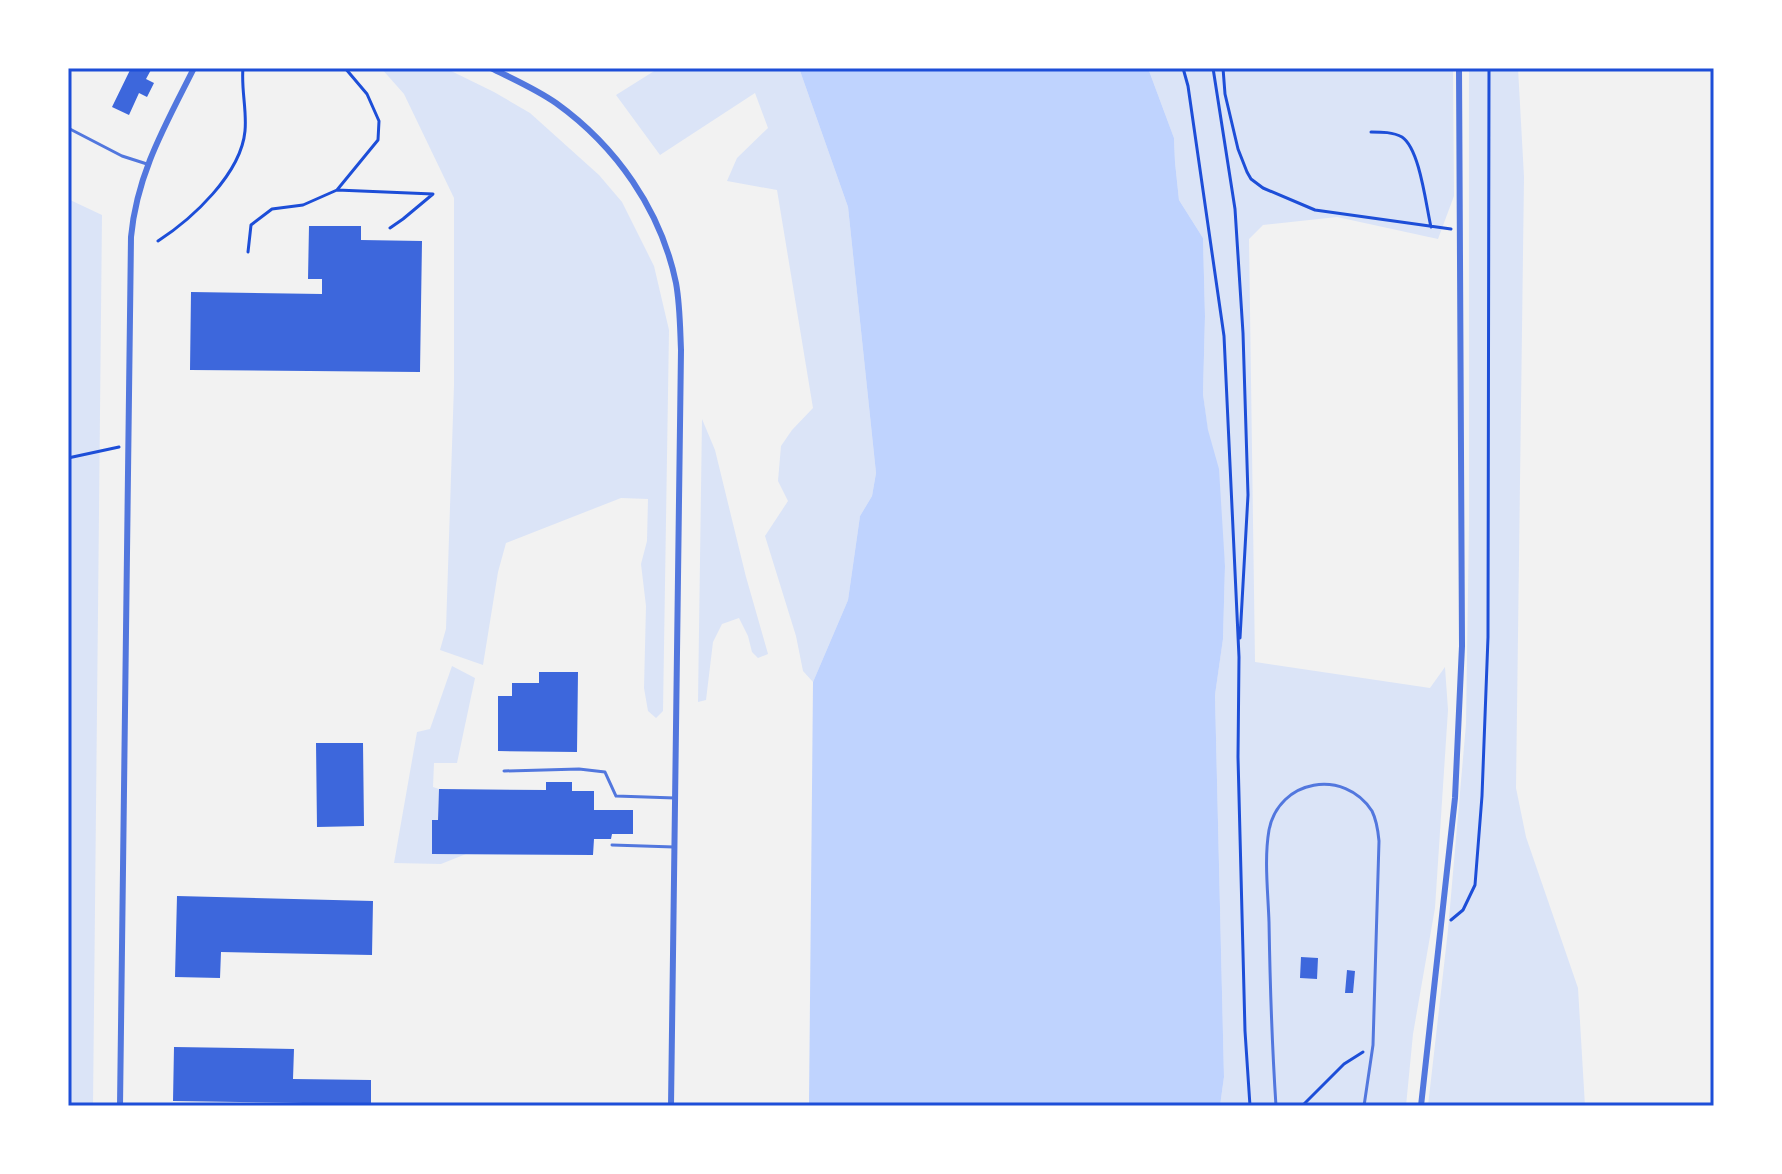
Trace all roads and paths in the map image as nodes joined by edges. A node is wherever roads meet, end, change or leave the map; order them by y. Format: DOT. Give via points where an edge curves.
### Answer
graph roads {
  1 [pos="194,68"];
  2 [pos="243,68"];
  3 [pos="345,68"];
  4 [pos="491,68"];
  5 [pos="1183,68"];
  6 [pos="1213,68"];
  7 [pos="1223,68"];
  8 [pos="1459,68"];
  9 [pos="1489,68"];
  10 [pos="68,128"];
  11 [pos="1371,132"];
  12 [pos="147,164"];
  13 [pos="337,190"];
  14 [pos="1431,227"];
  15 [pos="390,228"];
  16 [pos="1459,229"];
  17 [pos="158,241"];
  18 [pos="248,252"];
  19 [pos="129,445"];
  20 [pos="68,458"];
  21 [pos="1239,657"];
  22 [pos="504,771"];
  23 [pos="675,798"];
  24 [pos="612,845"];
  25 [pos="674,847"];
  26 [pos="1440,931"];
  27 [pos="1373,1045"];
  28 [pos="120,1106"];
  29 [pos="671,1106"];
  30 [pos="1250,1106"];
  31 [pos="1276,1106"];
  32 [pos="1302,1106"];
  33 [pos="1364,1106"];
  34 [pos="1421,1106"];
  1 -- 12 [label="street"];
  2 -- 17 [label="path" via="245,132 238,153 220,186"];
  3 -- 13 [label="path" via="367,94 379,121 378,140"];
  4 -- 23 [label="street" via="553,101 612,154 646,204 676,283 681,350"];
  5 -- 21 [label="path" via="1224,336"];
  6 -- 21 [label="path" via="1235,209 1243,333 1248,495"];
  7 -- 14 [label="path" via="1238,149 1251,179 1315,210"];
  8 -- 16 [label="street"];
  9 -- 26 [label="path" via="1488,637 1482,796 1475,885 1463,910"];
  10 -- 12 [label="lane"];
  11 -- 14 [label="path" via="1398,135 1413,150"];
  12 -- 19 [label="street" via="131,237"];
  13 -- 15 [label="path" via="433,194"];
  13 -- 18 [label="path" via="303,205 272,209 251,225"];
  14 -- 16 [label="path"];
  16 -- 26 [label="street" via="1462,646 1455,798"];
  19 -- 20 [label="path"];
  19 -- 28 [label="street"];
  21 -- 30 [label="path"];
  22 -- 23 [label="lane" via="605,772 616,796"];
  23 -- 25 [label="street"];
  24 -- 25 [label="lane"];
  25 -- 29 [label="street"];
  26 -- 34 [label="street"];
  27 -- 31 [label="lane" via="1377,823 1359,796 1322,783 1286,798 1269,830"];
  27 -- 32 [label="path" via="1344,1064"];
  27 -- 33 [label="lane"];
}
